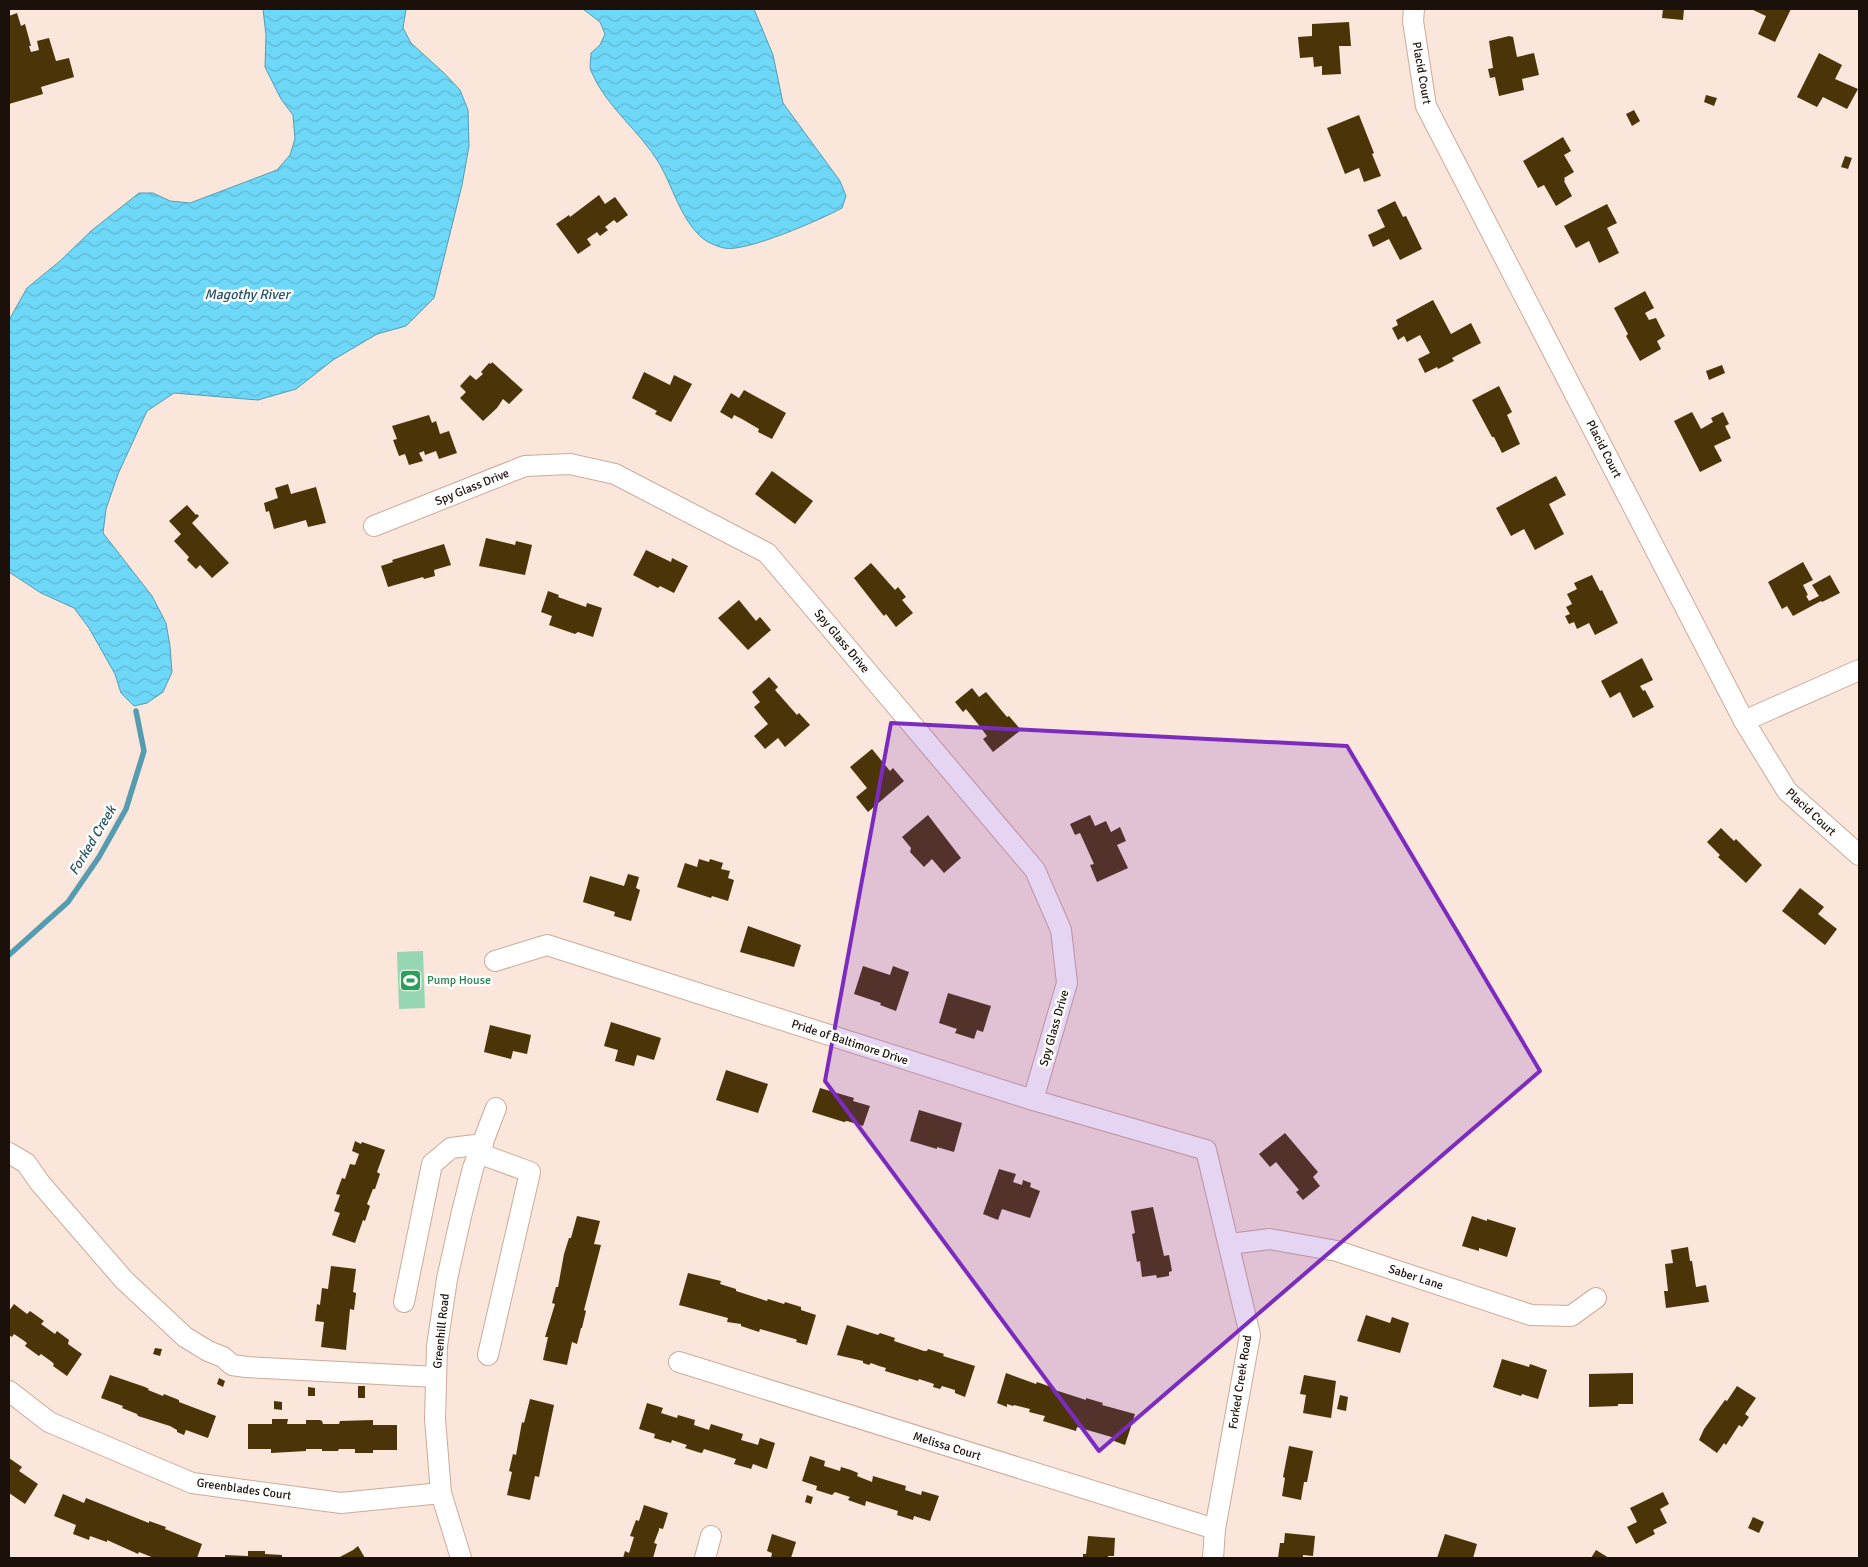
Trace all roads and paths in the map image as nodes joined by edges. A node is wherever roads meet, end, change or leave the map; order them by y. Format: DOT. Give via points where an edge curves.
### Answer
graph roads {
  1 [pos="1414,9"];
  2 [pos="374,526"];
  3 [pos="1859,670"];
  4 [pos="1744,721"];
  5 [pos="1859,855"];
  6 [pos="495,961"];
  7 [pos="1033,1100"];
  8 [pos="496,1108"];
  9 [pos="481,1149"];
  10 [pos="1206,1150"];
  11 [pos="9,1152"];
  12 [pos="1230,1244"];
  13 [pos="1596,1298"];
  14 [pos="404,1302"];
  15 [pos="488,1355"];
  16 [pos="679,1362"];
  17 [pos="436,1377"];
  18 [pos="9,1391"];
  19 [pos="441,1493"];
  20 [pos="1215,1529"];
  21 [pos="711,1536"];
  22 [pos="461,1558"];
  23 [pos="705,1558"];
  24 [pos="1213,1558"];
  1 -- 4 [label="street, Placid Court" via="1426,106"];
  2 -- 7 [label="street, Spy Glass Drive" via="525,466 570,464 615,474 767,553 1035,870 1061,930 1067,983"];
  3 -- 4 [label="street"];
  4 -- 5 [label="street, Placid Court" via="1787,791"];
  6 -- 7 [label="street, Pride of Baltimore Drive" via="547,945"];
  7 -- 10 [label="street, Pride of Baltimore Drive"];
  8 -- 9 [label="street, Greenhill Road"];
  9 -- 14 [label="street" via="451,1148 432,1164"];
  9 -- 15 [label="street" via="530,1172"];
  9 -- 17 [label="street, Greenhill Road" via="447,1279"];
  10 -- 12 [label="street, Forked Creek Road"];
  11 -- 17 [label="street" via="26,1163 131,1287 185,1337 232,1365"];
  12 -- 13 [label="street, Saber Lane" via="1270,1239 1338,1251 1531,1314 1571,1316"];
  12 -- 20 [label="street, Forked Creek Road" via="1250,1335"];
  16 -- 20 [label="street, Melissa Court"];
  17 -- 19 [label="street, Greenhill Road" via="435,1419"];
  18 -- 19 [label="street, Greenblades Court" via="49,1422 192,1482 341,1503"];
  19 -- 22 [label="street, Greenhill Road"];
  20 -- 24 [label="street, Forked Creek Road"];
  21 -- 23 [label="street"];
}
